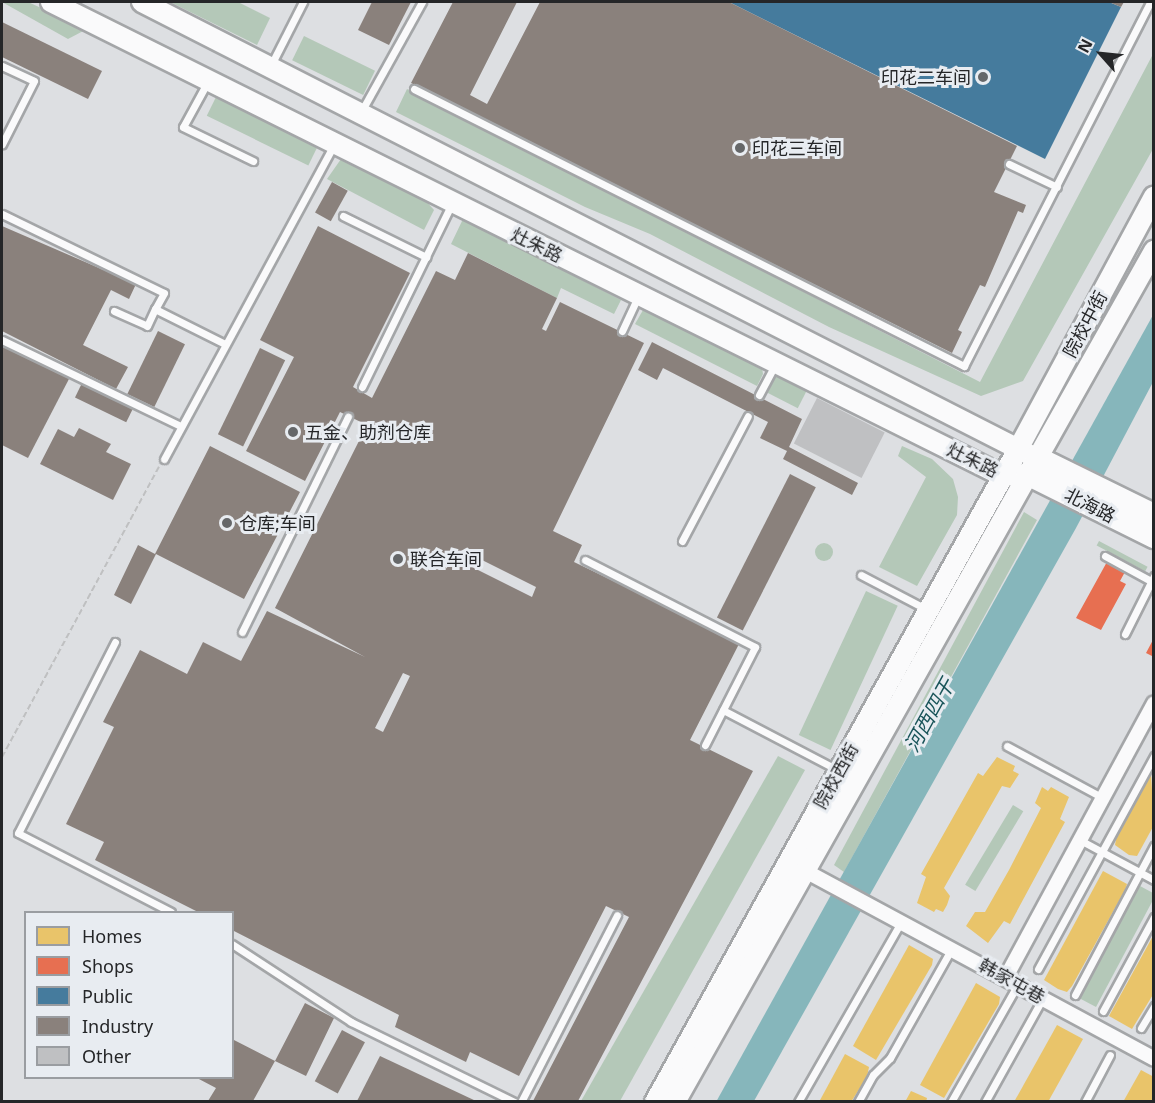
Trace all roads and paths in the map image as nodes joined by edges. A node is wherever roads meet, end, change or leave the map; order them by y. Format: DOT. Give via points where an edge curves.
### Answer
graph roads {
  1 [pos="51,2"];
  2 [pos="142,2"];
  3 [pos="303,2"];
  4 [pos="422,2"];
  5 [pos="1150,2"];
  6 [pos="2,66"];
  7 [pos="270,68"];
  8 [pos="208,81"];
  9 [pos="414,89"];
  10 [pos="359,114"];
  11 [pos="2,144"];
  12 [pos="334,144"];
  13 [pos="253,161"];
  14 [pos="1009,164"];
  15 [pos="1057,187"];
  16 [pos="1154,197"];
  17 [pos="453,203"];
  18 [pos="2,214"];
  19 [pos="344,216"];
  20 [pos="1154,251"];
  21 [pos="426,257"];
  22 [pos="640,295"];
  23 [pos="155,309"];
  24 [pos="114,311"];
  25 [pos="622,331"];
  26 [pos="2,340"];
  27 [pos="225,344"];
  28 [pos="776,363"];
  29 [pos="362,387"];
  30 [pos="759,395"];
  31 [pos="748,416"];
  32 [pos="348,417"];
  33 [pos="181,426"];
  34 [pos="164,459"];
  35 [pos="1027,461"];
  36 [pos="1003,476"];
  37 [pos="1096,498"];
  38 [pos="1154,515"];
  39 [pos="1154,537"];
  40 [pos="682,541"];
  41 [pos="1105,556"];
  42 [pos="585,560"];
  43 [pos="861,575"];
  44 [pos="1152,578"];
  45 [pos="928,610"];
  46 [pos="242,632"];
  47 [pos="1125,634"];
  48 [pos="115,642"];
  49 [pos="1154,703"];
  50 [pos="723,710"];
  51 [pos="705,745"];
  52 [pos="1007,746"];
  53 [pos="1154,756"];
  54 [pos="2,757"];
  55 [pos="839,771"];
  56 [pos="1103,798"];
  57 [pos="1080,840"];
  58 [pos="1154,846"];
  59 [pos="1102,851"];
  60 [pos="796,866"];
  61 [pos="1140,872"];
  62 [pos="1154,880"];
  63 [pos="169,911"];
  64 [pos="617,915"];
  65 [pos="1154,917"];
  66 [pos="901,922"];
  67 [pos="234,945"];
  68 [pos="952,948"];
  69 [pos="1038,969"];
  70 [pos="1012,981"];
  71 [pos="1075,994"];
  72 [pos="1043,998"];
  73 [pos="1154,1006"];
  74 [pos="1104,1011"];
  75 [pos="1141,1028"];
  76 [pos="1110,1055"];
  77 [pos="1154,1059"];
  78 [pos="514,1101"];
  79 [pos="521,1101"];
  80 [pos="655,1101"];
  81 [pos="675,1101"];
  82 [pos="798,1101"];
  83 [pos="858,1101"];
  84 [pos="951,1101"];
  85 [pos="985,1101"];
  86 [pos="1085,1101"];
  1 -- 8 [label="main road, 灶朱路"];
  2 -- 7 [label="main road, 灶朱路"];
  3 -- 7 [label="lane"];
  4 -- 10 [label="lane"];
  5 -- 15 [label="lane"];
  6 -- 11 [label="lane" via="34,81"];
  7 -- 10 [label="main road, 灶朱路"];
  8 -- 12 [label="main road, 灶朱路"];
  8 -- 13 [label="lane" via="183,127"];
  9 -- 15 [label="lane" via="964,366"];
  10 -- 35 [label="main road, 灶朱路"];
  12 -- 17 [label="main road, 灶朱路"];
  12 -- 27 [label="lane"];
  14 -- 15 [label="lane"];
  16 -- 35 [label="main road, 院校中街"];
  17 -- 21 [label="lane"];
  17 -- 22 [label="main road, 灶朱路"];
  18 -- 23 [label="lane" via="164,293"];
  19 -- 21 [label="lane"];
  20 -- 35 [label="main road, 院校中街"];
  21 -- 29 [label="lane"];
  22 -- 25 [label="lane"];
  22 -- 28 [label="main road, 灶朱路"];
  23 -- 24 [label="lane" via="147,326"];
  23 -- 27 [label="lane"];
  26 -- 33 [label="lane"];
  27 -- 33 [label="lane"];
  28 -- 30 [label="lane"];
  28 -- 36 [label="main road, 灶朱路"];
  31 -- 40 [label="lane"];
  32 -- 46 [label="lane"];
  33 -- 34 [label="lane"];
  34 -- 54 [label="path"];
  35 -- 36 [label="main road, 灶朱路"];
  35 -- 37 [label="main road, 北海路"];
  35 -- 60 [label="main road, 院校西街"];
  36 -- 45 [label="main road, 院校西街"];
  37 -- 38 [label="main road, 北海路"];
  37 -- 39 [label="main road, 北海路"];
  41 -- 44 [label="lane"];
  42 -- 50 [label="lane" via="755,647"];
  43 -- 45 [label="lane"];
  44 -- 47 [label="lane"];
  45 -- 55 [label="main road, 院校西街"];
  48 -- 63 [label="lane" via="18,833"];
  49 -- 56 [label="street"];
  50 -- 51 [label="lane"];
  50 -- 55 [label="lane"];
  52 -- 56 [label="lane"];
  53 -- 59 [label="lane"];
  55 -- 60 [label="main road, 院校西街"];
  56 -- 57 [label="street"];
  57 -- 59 [label="lane"];
  57 -- 70 [label="street"];
  58 -- 61 [label="lane"];
  59 -- 61 [label="lane"];
  59 -- 69 [label="lane"];
  60 -- 66 [label="street, 韩家屯巷"];
  60 -- 80 [label="main road, 院校西街"];
  60 -- 81 [label="main road, 院校西街"];
  61 -- 62 [label="lane"];
  61 -- 71 [label="lane"];
  64 -- 79 [label="lane"];
  65 -- 74 [label="lane"];
  66 -- 68 [label="street, 韩家屯巷"];
  66 -- 82 [label="lane"];
  67 -- 78 [label="lane" via="351,1022"];
  68 -- 70 [label="street, 韩家屯巷"];
  68 -- 83 [label="lane" via="890,1058 873,1075"];
  70 -- 72 [label="street, 韩家屯巷"];
  70 -- 84 [label="lane"];
  72 -- 77 [label="street, 韩家屯巷"];
  72 -- 85 [label="lane"];
  73 -- 75 [label="lane"];
  76 -- 86 [label="lane"];
}
